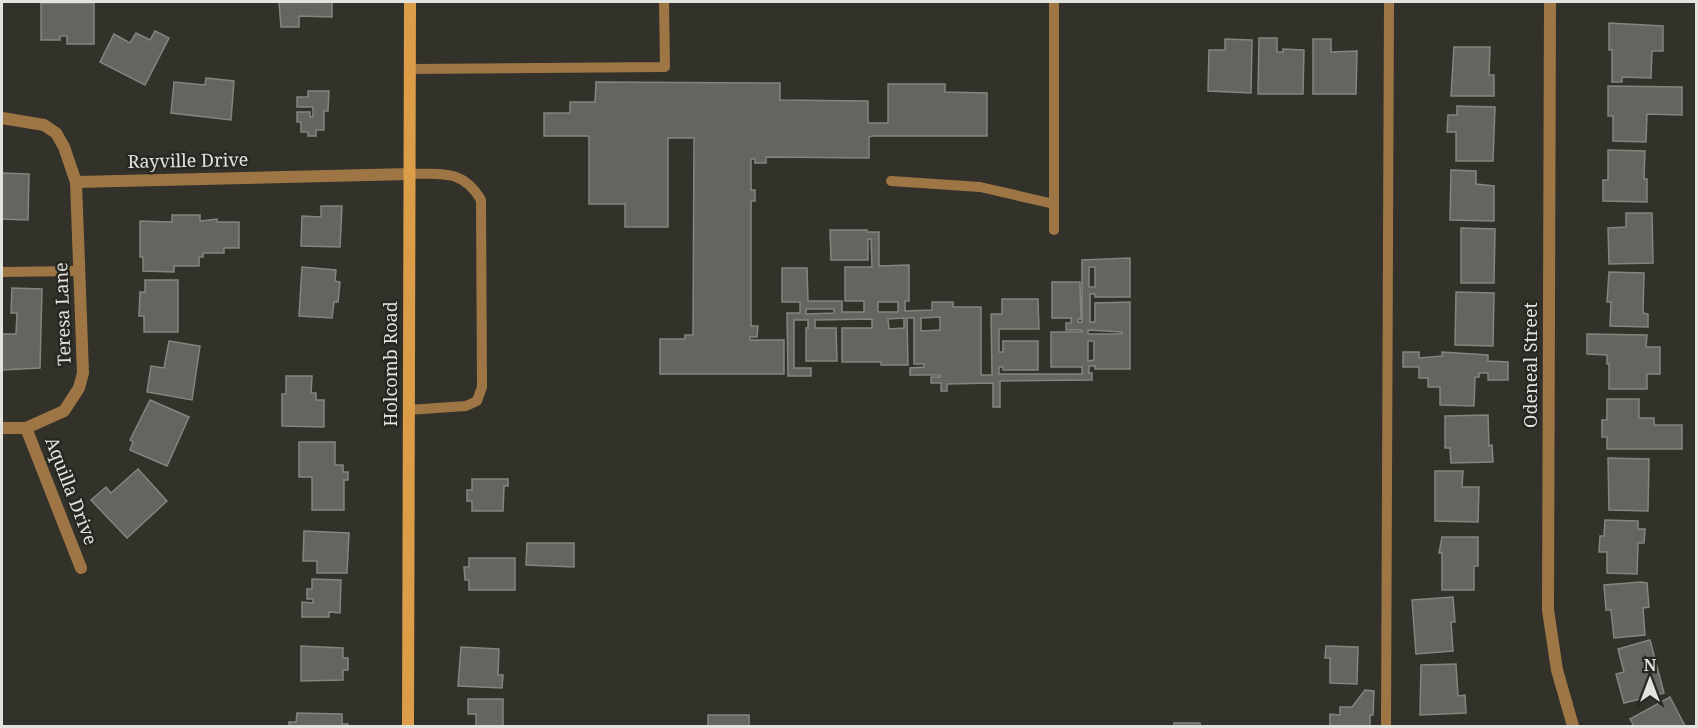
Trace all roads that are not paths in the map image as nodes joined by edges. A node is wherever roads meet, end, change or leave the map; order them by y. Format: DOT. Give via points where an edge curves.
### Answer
graph roads {
  1 [pos="410,2"];
  2 [pos="664,2"];
  3 [pos="1054,2"];
  4 [pos="1389,2"];
  5 [pos="1550,2"];
  6 [pos="410,69"];
  7 [pos="2,118"];
  8 [pos="410,174"];
  9 [pos="891,181"];
  10 [pos="76,182"];
  11 [pos="1054,204"];
  12 [pos="1054,230"];
  13 [pos="79,271"];
  14 [pos="2,272"];
  15 [pos="408,410"];
  16 [pos="2,428"];
  17 [pos="26,428"];
  18 [pos="81,568"];
  19 [pos="408,726"];
  20 [pos="1386,726"];
  21 [pos="1573,726"];
  1 -- 6 [label="street, Holcomb Road"];
  2 -- 6 [label="lane" via="665,67"];
  3 -- 11 [label="lane"];
  4 -- 20 [label="lane"];
  5 -- 21 [label="street, Odeneal Street" via="1548,609 1557,670"];
  6 -- 8 [label="street, Holcomb Road"];
  7 -- 10 [label="street" via="44,125 56,133"];
  8 -- 10 [label="street, Rayville Drive"];
  8 -- 15 [label="street, Holcomb Road"];
  8 -- 15 [label="lane" via="456,176 475,190 481,200 482,387 477,401 466,406"];
  9 -- 11 [label="lane" via="980,187"];
  10 -- 13 [label="street, Teresa Lane"];
  11 -- 12 [label="lane"];
  13 -- 14 [label="lane"];
  13 -- 17 [label="street, Teresa Lane" via="83,373 79,388 64,411"];
  15 -- 19 [label="street, Holcomb Road"];
  16 -- 17 [label="street, Teresa Lane"];
  17 -- 18 [label="street, Aquilla Drive"];
}
